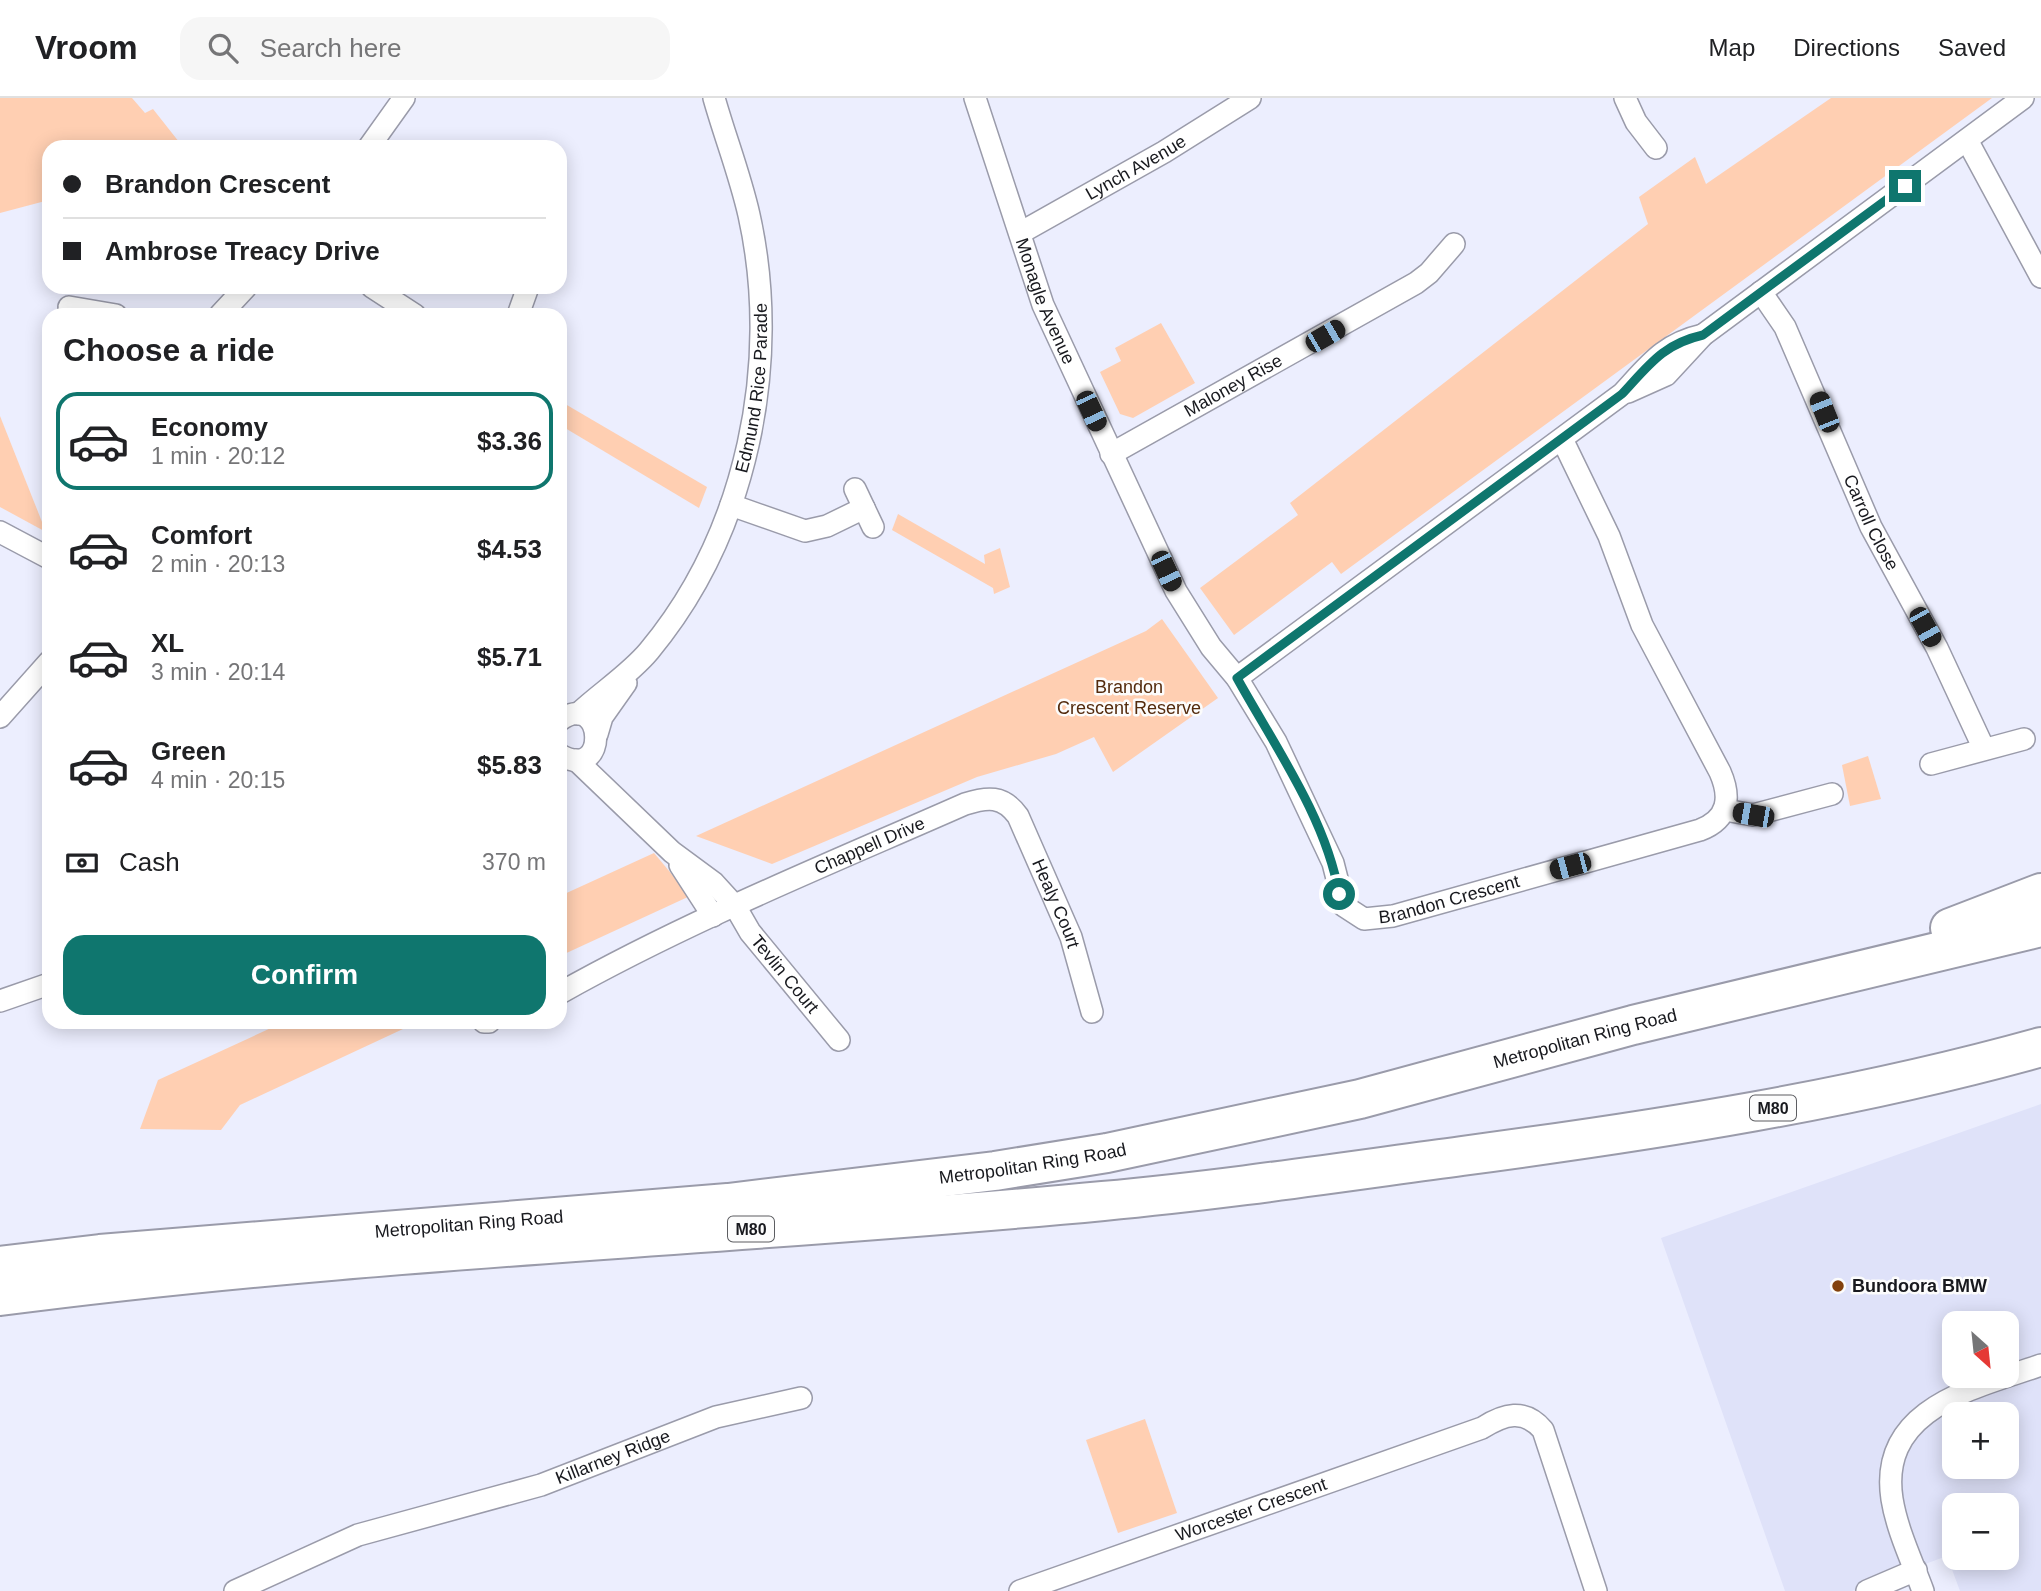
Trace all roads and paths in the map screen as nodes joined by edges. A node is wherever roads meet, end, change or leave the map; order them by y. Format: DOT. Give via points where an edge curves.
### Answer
graph roads {
  1 [pos="404,98"];
  2 [pos="714,98"];
  3 [pos="975,98"];
  4 [pos="1250,98"];
  5 [pos="1625,98"];
  6 [pos="2023,98"];
  7 [pos="374,140"];
  8 [pos="1967,140"];
  9 [pos="1656,148"];
  10 [pos="1020,233"];
  11 [pos="1454,244"];
  12 [pos="2041,277"];
  13 [pos="1761,292"];
  14 [pos="240,294"];
  15 [pos="383,294"];
  16 [pos="70,303"];
  17 [pos="89,308"];
  18 [pos="226,308"];
  19 [pos="404,308"];
  20 [pos="1562,439"];
  21 [pos="1111,454"];
  22 [pos="731,505"];
  23 [pos="873,527"];
  24 [pos="0,532"];
  25 [pos="42,554"];
  26 [pos="643,657"];
  27 [pos="42,670"];
  28 [pos="1237,678"];
  29 [pos="0,717"];
  30 [pos="569,717"];
  31 [pos="2024,738"];
  32 [pos="597,739"];
  33 [pos="1984,749"];
  34 [pos="567,757"];
  35 [pos="567,759"];
  36 [pos="1931,764"];
  37 [pos="1832,794"];
  38 [pos="1006,802"];
  39 [pos="629,808"];
  40 [pos="1725,810"];
  41 [pos="672,852"];
  42 [pos="2041,893"];
  43 [pos="735,906"];
  44 [pos="713,916"];
  45 [pos="2041,927"];
  46 [pos="1836,976"];
  47 [pos="42,986"];
  48 [pos="567,989"];
  49 [pos="0,1001"];
  50 [pos="1092,1012"];
  51 [pos="839,1040"];
  52 [pos="2041,1047"];
  53 [pos="0,1266"];
  54 [pos="0,1296"];
  55 [pos="2041,1365"];
  56 [pos="801,1398"];
  57 [pos="1917,1585"];
  58 [pos="1596,1590"];
  59 [pos="234,1591"];
  60 [pos="1020,1591"];
  61 [pos="1867,1591"];
  1 -- 7 [label="street"];
  2 -- 22 [label="street, Edmund Rice Parade" via="749,215 761,314 757,393"];
  3 -- 10 [label="street, Monagle Avenue"];
  4 -- 10 [label="street, Lynch Avenue"];
  5 -- 9 [label="street"];
  6 -- 8 [label="street"];
  8 -- 12 [label="street"];
  8 -- 13 [label="street"];
  10 -- 21 [label="street, Monagle Avenue" via="1049,319"];
  11 -- 21 [label="street, Maloney Rise" via="1416,283"];
  13 -- 20 [label="street" via="1703,335 1666,375 1622,394"];
  13 -- 33 [label="street, Carroll Close" via="1785,327 1871,527 1937,648"];
  14 -- 18 [label="street"];
  15 -- 19 [label="street"];
  16 -- 17 [label="street"];
  20 -- 28 [label="street"];
  20 -- 40 [label="street" via="1609,537 1642,625 1720,772 1728,794"];
  21 -- 28 [label="street, Monagle Avenue" via="1176,591"];
  22 -- 23 [label="street" via="805,531 827,526 860,498"];
  22 -- 26 [label="street, Edmund Rice Parade" via="697,578"];
  24 -- 25 [label="street"];
  26 -- 30 [label="street, Edmund Rice Parade"];
  26 -- 32 [label="street, Edmund Rice Parade" via="608,707"];
  27 -- 29 [label="street"];
  28 -- 40 [label="street, Brandon Crescent" via="1276,742 1333,863 1341,901 1349,912 1364,919 1392,916 1700,830"];
  30 -- 32 [label="street" via="591,721"];
  31 -- 33 [label="street"];
  32 -- 34 [label="street" via="589,755"];
  32 -- 39 [label="street"];
  33 -- 36 [label="street"];
  35 -- 39 [label="street"];
  37 -- 40 [label="street" via="1753,815"];
  38 -- 43 [label="street, Chappell Drive" via="992,798 965,804"];
  38 -- 50 [label="street, Healy Court" via="1018,816 1071,937"];
  39 -- 41 [label="street"];
  41 -- 43 [label="street"];
  41 -- 44 [label="street"];
  42 -- 46 [label="highway"];
  43 -- 44 [label="street, Chappell Drive"];
  43 -- 51 [label="street, Tevlin Court" via="750,932"];
  44 -- 48 [label="street, Chappell Drive"];
  45 -- 46 [label="highway, Metropolitan Ring Road / M80"];
  46 -- 53 [label="highway, Metropolitan Ring Road / M80" via="1372,1096 1051,1162 728,1203"];
  47 -- 49 [label="street"];
  52 -- 54 [label="highway, Metropolitan Ring Road / M80" via="1900,1084 1703,1121 1227,1187 1035,1207 221,1271"];
  55 -- 57 [label="street" via="1936,1404 1905,1434 1893,1461 1891,1490"];
  56 -- 59 [label="street, Killarney Ridge" via="716,1416 541,1485 358,1535"];
  57 -- 61 [label="street"];
  58 -- 60 [label="street, Worcester Crescent" via="1550,1459 1539,1442 1522,1429 1482,1428"];
}
